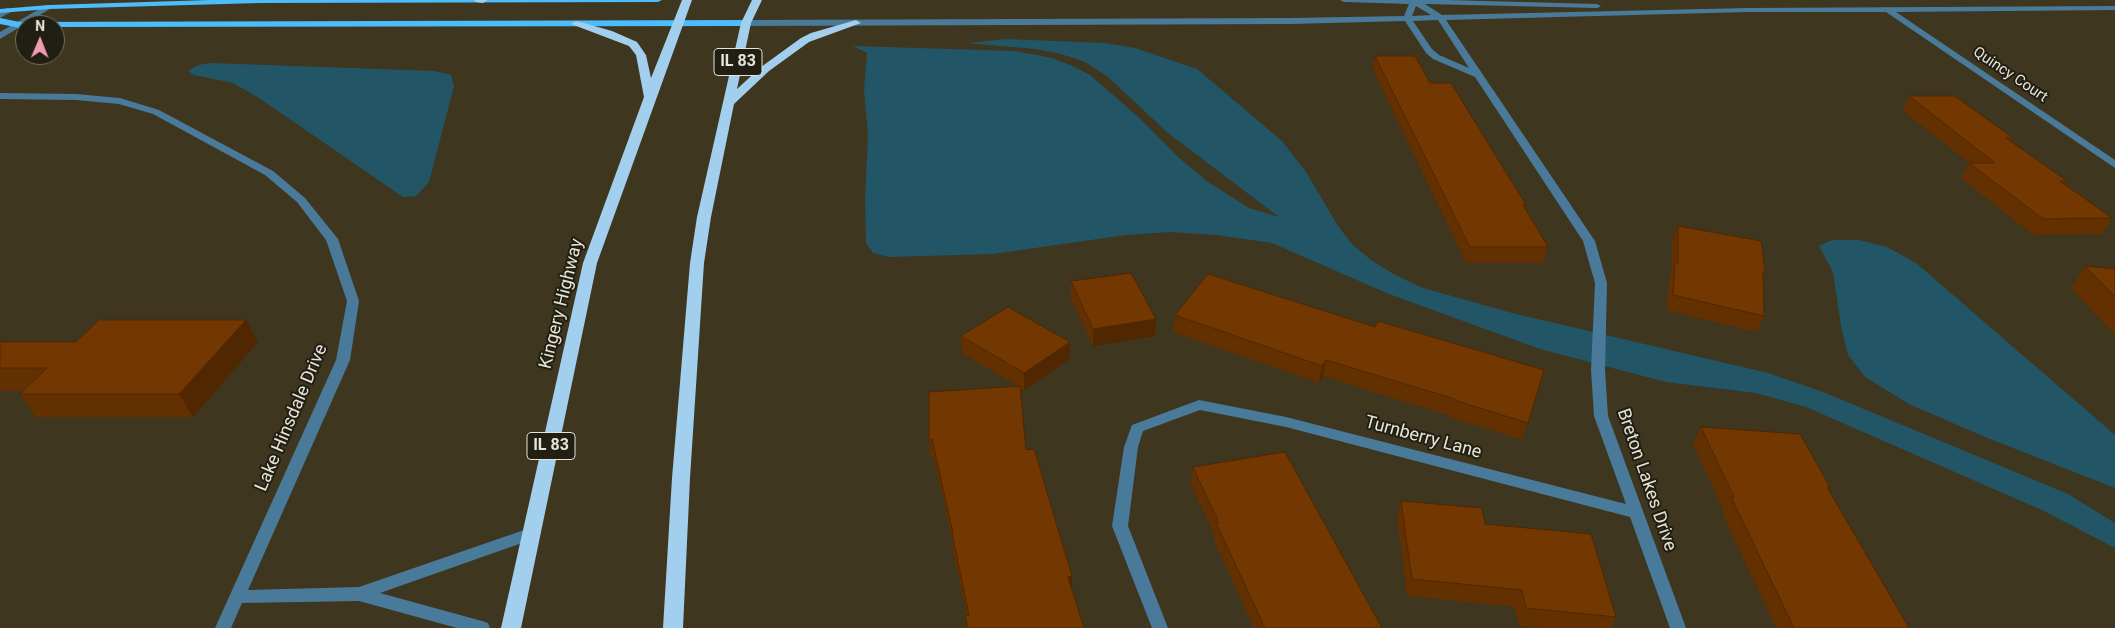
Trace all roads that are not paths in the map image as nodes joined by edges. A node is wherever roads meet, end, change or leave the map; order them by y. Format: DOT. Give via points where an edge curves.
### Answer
graph roads {
  1 [pos="479,0"];
  2 [pos="483,0"];
  3 [pos="658,0"];
  4 [pos="687,0"];
  5 [pos="757,0"];
  6 [pos="1344,0"];
  7 [pos="1414,1"];
  8 [pos="49,7"];
  9 [pos="2115,8"];
  10 [pos="1887,9"];
  11 [pos="10,10"];
  12 [pos="1747,10"];
  13 [pos="0,11"];
  14 [pos="36,15"];
  15 [pos="0,16"];
  16 [pos="1440,17"];
  17 [pos="1407,18"];
  18 [pos="0,21"];
  19 [pos="677,23"];
  20 [pos="746,23"];
  21 [pos="856,23"];
  22 [pos="15,24"];
  23 [pos="576,24"];
  24 [pos="65,25"];
  25 [pos="15,28"];
  26 [pos="0,36"];
  27 [pos="1478,75"];
  28 [pos="0,96"];
  29 [pos="650,97"];
  30 [pos="730,102"];
  31 [pos="2115,165"];
  32 [pos="1637,513"];
  33 [pos="533,533"];
  34 [pos="360,594"];
  35 [pos="236,597"];
  36 [pos="223,628"];
  37 [pos="482,628"];
  38 [pos="510,628"];
  39 [pos="672,628"];
  40 [pos="1160,628"];
  41 [pos="1678,628"];
  1 -- 2 [label="highway"];
  1 -- 3 [label="main road"];
  1 -- 8 [label="main road" via="260,1"];
  4 -- 19 [label="highway, Kingery Highway / IL 83"];
  5 -- 20 [label="highway, IL 83"];
  6 -- 7 [label="street"];
  7 -- 12 [label="street"];
  7 -- 16 [label="street"];
  7 -- 17 [label="street"];
  8 -- 11 [label="main road"];
  8 -- 14 [label="street"];
  9 -- 10 [label="street"];
  10 -- 12 [label="street"];
  10 -- 31 [label="street, Quincy Court"];
  11 -- 13 [label="main road"];
  11 -- 15 [label="street"];
  12 -- 16 [label="street"];
  16 -- 17 [label="street"];
  16 -- 27 [label="street, Breton Lakes Drive"];
  17 -- 21 [label="street"];
  17 -- 27 [label="street" via="1436,57"];
  18 -- 22 [label="main road"];
  19 -- 20 [label="main road"];
  19 -- 23 [label="main road"];
  19 -- 29 [label="highway, Kingery Highway / IL 83"];
  20 -- 21 [label="street"];
  20 -- 30 [label="highway, IL 83"];
  21 -- 30 [label="highway" via="806,40 765,69"];
  23 -- 24 [label="main road"];
  23 -- 29 [label="highway" via="608,32 633,44 641,55"];
  25 -- 26 [label="street"];
  27 -- 32 [label="street, Breton Lakes Drive" via="1589,241 1601,283 1598,370 1601,416"];
  28 -- 35 [label="street, Lake Hinsdale Drive" via="76,96 120,101 156,112 269,173 301,200 332,240 353,301 343,360"];
  29 -- 33 [label="highway, Kingery Highway / IL 83" via="590,263"];
  30 -- 39 [label="highway, IL 83" via="704,217 694,284"];
  32 -- 40 [label="street, Turnberry Lane" via="1286,422 1199,405 1137,428 1132,447 1120,526"];
  32 -- 41 [label="street, Breton Lakes Drive"];
  33 -- 34 [label="street"];
  33 -- 38 [label="highway, Kingery Highway / IL 83"];
  34 -- 35 [label="street"];
  34 -- 37 [label="street"];
  35 -- 36 [label="street, Lake Hinsdale Drive"];
}
